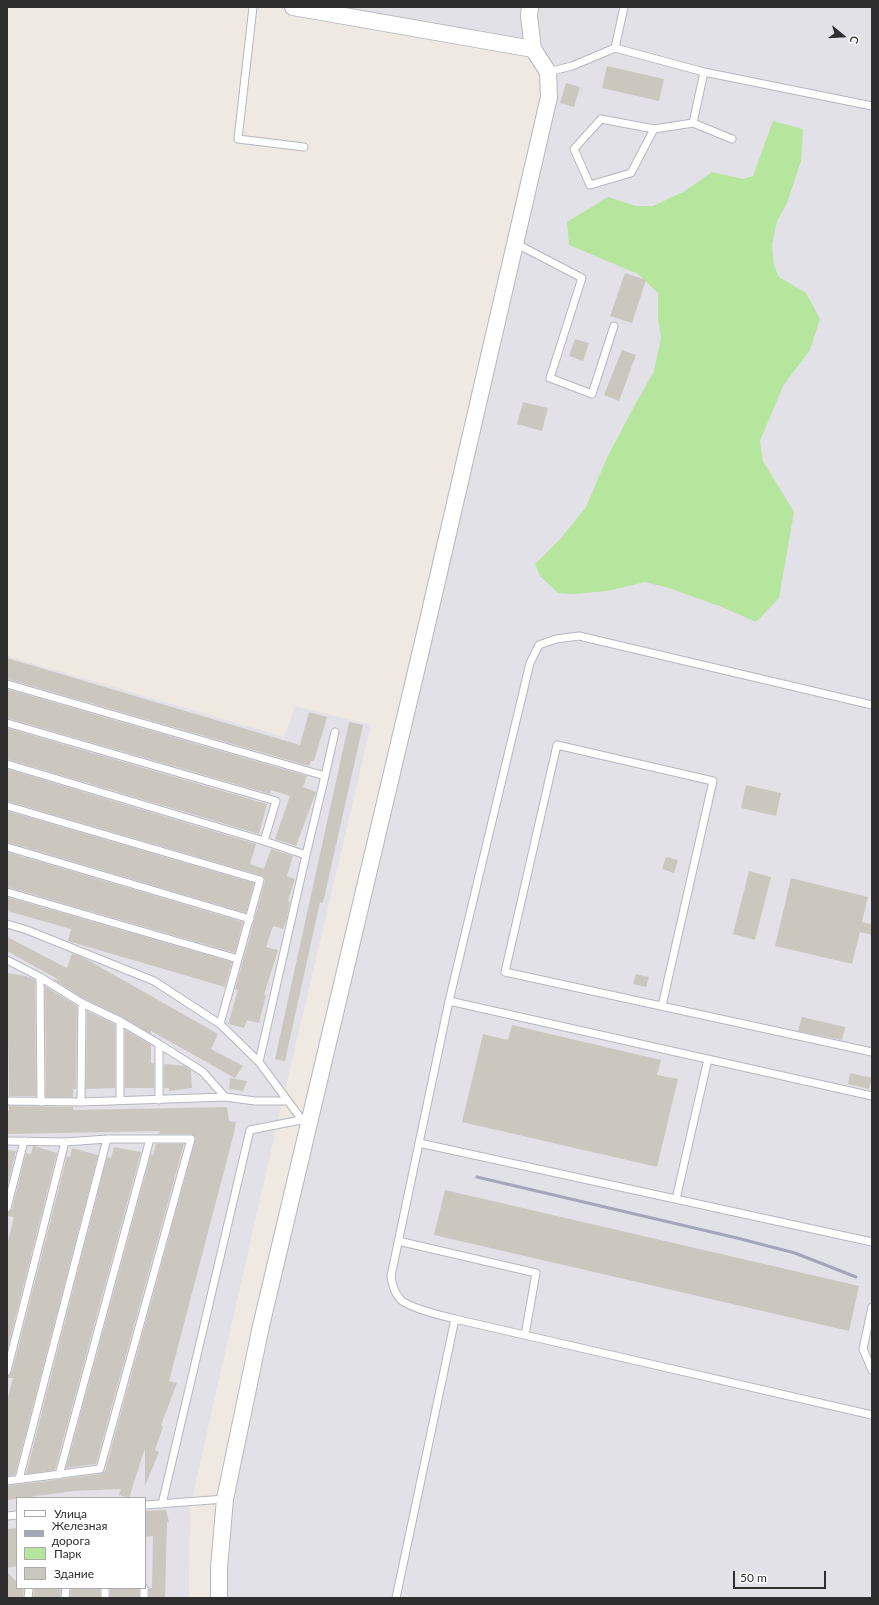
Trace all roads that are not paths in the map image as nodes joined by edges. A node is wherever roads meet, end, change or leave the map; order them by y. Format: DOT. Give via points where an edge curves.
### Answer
graph roads {
  1 [pos="253,7"];
  2 [pos="293,7"];
  3 [pos="530,7"];
  4 [pos="624,7"];
  5 [pos="615,48"];
  6 [pos="533,49"];
  7 [pos="548,72"];
  8 [pos="704,72"];
  9 [pos="872,106"];
  10 [pos="693,124"];
  11 [pos="654,129"];
  12 [pos="732,139"];
  13 [pos="304,147"];
  14 [pos="515,243"];
  15 [pos="614,326"];
  16 [pos="7,684"];
  17 [pos="872,705"];
  18 [pos="7,723"];
  19 [pos="335,732"];
  20 [pos="7,764"];
  21 [pos="325,776"];
  22 [pos="7,806"];
  23 [pos="264,841"];
  24 [pos="7,847"];
  25 [pos="306,855"];
  26 [pos="7,892"];
  27 [pos="250,919"];
  28 [pos="7,924"];
  29 [pos="238,959"];
  30 [pos="7,960"];
  31 [pos="40,977"];
  32 [pos="449,1001"];
  33 [pos="82,1002"];
  34 [pos="662,1006"];
  35 [pos="120,1021"];
  36 [pos="220,1024"];
  37 [pos="159,1044"];
  38 [pos="872,1052"];
  39 [pos="708,1059"];
  40 [pos="259,1062"];
  41 [pos="872,1096"];
  42 [pos="225,1097"];
  43 [pos="120,1100"];
  44 [pos="159,1100"];
  45 [pos="288,1101"];
  46 [pos="7,1102"];
  47 [pos="41,1102"];
  48 [pos="80,1102"];
  49 [pos="304,1124"];
  50 [pos="150,1138"];
  51 [pos="107,1139"];
  52 [pos="7,1141"];
  53 [pos="24,1141"];
  54 [pos="65,1142"];
  55 [pos="419,1143"];
  56 [pos="676,1199"];
  57 [pos="7,1208"];
  58 [pos="398,1241"];
  59 [pos="872,1242"];
  60 [pos="872,1307"];
  61 [pos="456,1319"];
  62 [pos="525,1335"];
  63 [pos="872,1370"];
  64 [pos="7,1371"];
  65 [pos="872,1415"];
  66 [pos="59,1475"];
  67 [pos="19,1479"];
  68 [pos="7,1481"];
  69 [pos="225,1499"];
  70 [pos="162,1504"];
  71 [pos="146,1505"];
  72 [pos="219,1598"];
  73 [pos="396,1598"];
  1 -- 13 [label="lane" via="238,139"];
  2 -- 6 [label="street"];
  3 -- 6 [label="street"];
  4 -- 5 [label="lane"];
  5 -- 7 [label="lane" via="572,66"];
  5 -- 8 [label="lane"];
  6 -- 7 [label="street"];
  7 -- 14 [label="street" via="549,97"];
  8 -- 9 [label="lane"];
  8 -- 10 [label="lane"];
  10 -- 11 [label="lane"];
  10 -- 12 [label="lane"];
  11 -- 11 [label="lane" via="601,119 574,149 590,185 631,173"];
  14 -- 15 [label="lane" via="582,278 550,378 592,394"];
  14 -- 49 [label="street" via="420,653"];
  16 -- 21 [label="lane"];
  17 -- 32 [label="lane" via="579,636 556,639 539,645 530,663"];
  18 -- 23 [label="lane" via="276,801"];
  19 -- 21 [label="lane"];
  20 -- 23 [label="lane"];
  21 -- 25 [label="lane"];
  22 -- 27 [label="lane" via="260,880"];
  23 -- 25 [label="lane"];
  24 -- 27 [label="lane"];
  25 -- 40 [label="lane"];
  26 -- 29 [label="lane"];
  27 -- 29 [label="lane"];
  28 -- 36 [label="lane" via="154,981"];
  29 -- 36 [label="lane"];
  30 -- 31 [label="lane"];
  31 -- 33 [label="lane"];
  31 -- 47 [label="lane"];
  32 -- 39 [label="lane"];
  32 -- 55 [label="lane"];
  33 -- 35 [label="lane"];
  33 -- 48 [label="lane"];
  34 -- 34 [label="lane" via="505,972 557,745 713,781"];
  34 -- 38 [label="lane"];
  35 -- 37 [label="lane"];
  35 -- 43 [label="lane"];
  36 -- 40 [label="lane"];
  37 -- 42 [label="lane" via="203,1072"];
  37 -- 44 [label="lane"];
  39 -- 41 [label="lane"];
  39 -- 56 [label="lane"];
  40 -- 45 [label="lane"];
  42 -- 44 [label="lane"];
  42 -- 45 [label="lane" via="255,1101"];
  43 -- 44 [label="lane"];
  43 -- 48 [label="lane"];
  45 -- 49 [label="lane"];
  46 -- 47 [label="lane"];
  47 -- 48 [label="lane"];
  49 -- 69 [label="street"];
  49 -- 70 [label="lane" via="250,1130"];
  50 -- 51 [label="lane"];
  50 -- 66 [label="lane"];
  50 -- 66 [label="lane" via="191,1139 100,1469"];
  51 -- 54 [label="lane"];
  51 -- 67 [label="lane"];
  52 -- 53 [label="lane"];
  53 -- 54 [label="lane"];
  53 -- 57 [label="lane"];
  54 -- 64 [label="lane"];
  55 -- 56 [label="lane"];
  55 -- 58 [label="lane"];
  56 -- 59 [label="lane"];
  58 -- 61 [label="lane" via="391,1276 392,1286 401,1300"];
  58 -- 62 [label="lane" via="536,1273"];
  60 -- 63 [label="lane" via="863,1349"];
  61 -- 62 [label="lane"];
  61 -- 73 [label="lane"];
  62 -- 65 [label="lane"];
  66 -- 67 [label="lane"];
  67 -- 68 [label="lane"];
  69 -- 70 [label="lane"];
  69 -- 72 [label="street"];
  70 -- 71 [label="lane"];
}
